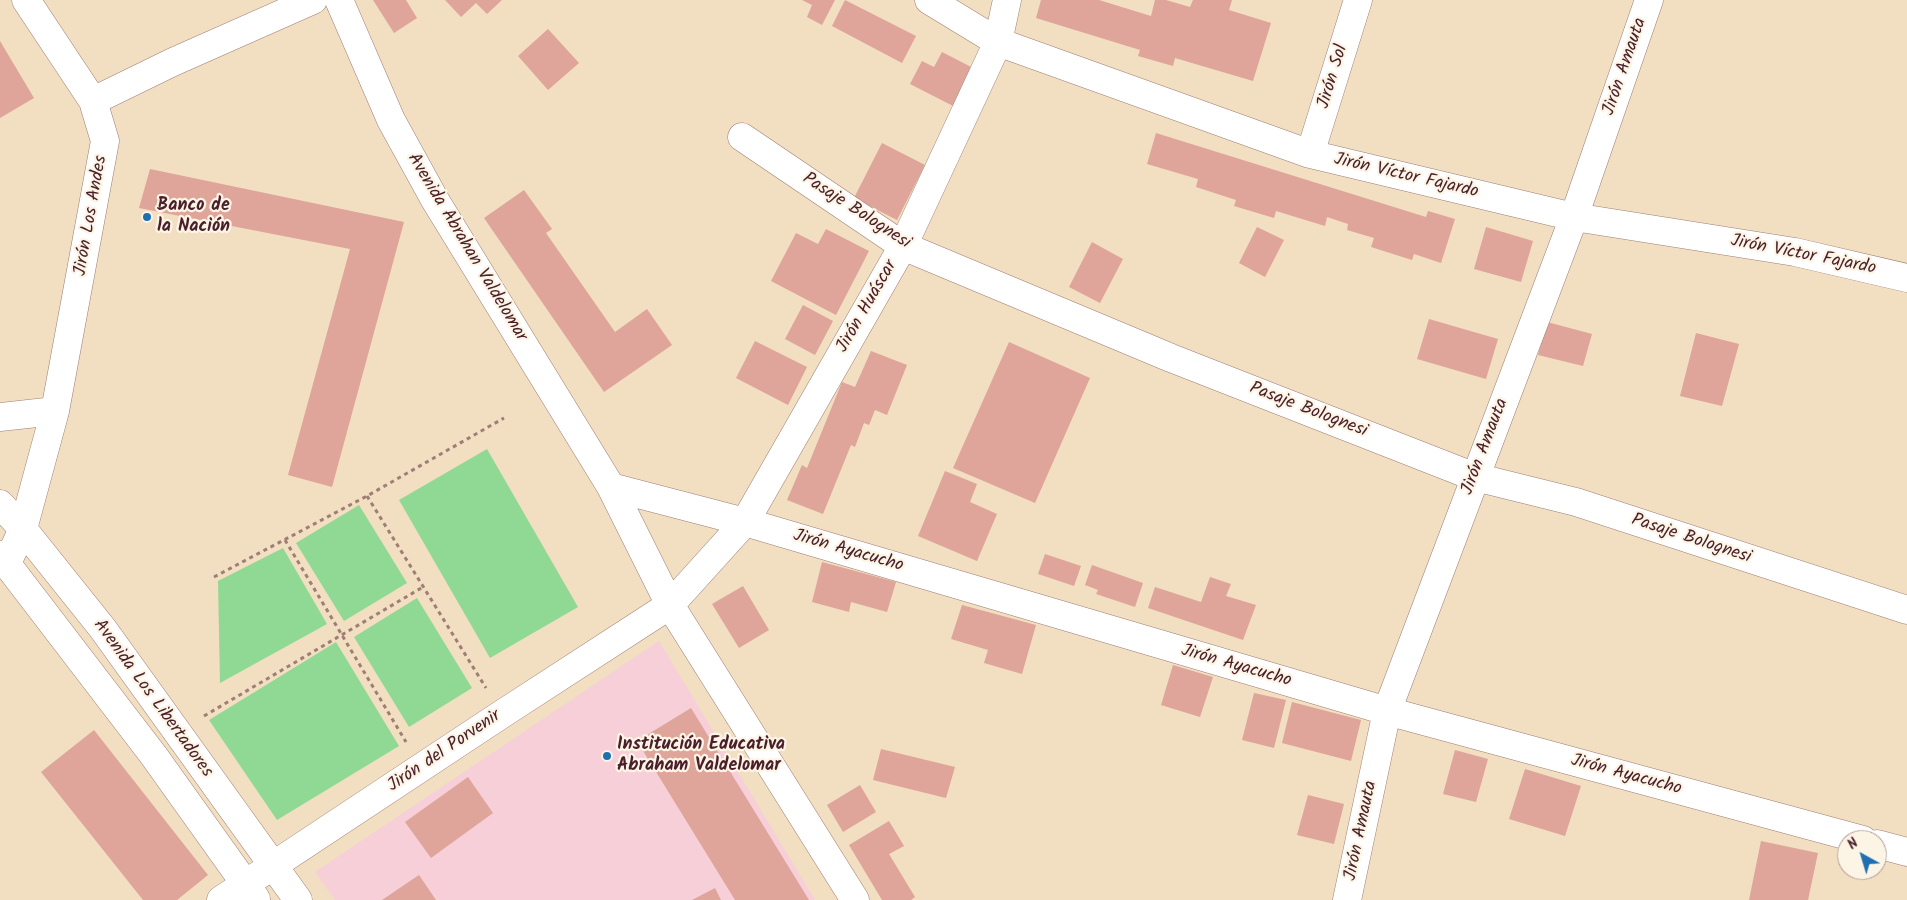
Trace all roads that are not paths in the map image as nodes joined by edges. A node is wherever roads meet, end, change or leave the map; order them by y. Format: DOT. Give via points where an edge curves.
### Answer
graph roads {
  1 [pos="26,0"];
  2 [pos="313,0"];
  3 [pos="339,0"];
  4 [pos="929,0"];
  5 [pos="1007,0"];
  6 [pos="1358,0"];
  7 [pos="1649,0"];
  8 [pos="998,42"];
  9 [pos="93,102"];
  10 [pos="742,136"];
  11 [pos="1310,154"];
  12 [pos="1574,217"];
  13 [pos="903,246"];
  14 [pos="1907,278"];
  15 [pos="56,411"];
  16 [pos="0,418"];
  17 [pos="1475,477"];
  18 [pos="611,487"];
  19 [pos="0,504"];
  20 [pos="745,522"];
  21 [pos="23,529"];
  22 [pos="3,559"];
  23 [pos="670,605"];
  24 [pos="1907,610"];
  25 [pos="1387,711"];
  26 [pos="1837,833"];
  27 [pos="1887,847"];
  28 [pos="1907,852"];
  29 [pos="274,866"];
  30 [pos="251,892"];
  31 [pos="222,900"];
  32 [pos="298,900"];
  33 [pos="855,900"];
  34 [pos="1348,900"];
  1 -- 9 [label="street, Jirón Los Andes"];
  2 -- 9 [label="street" via="173,62"];
  3 -- 18 [label="street, Avenida Abrahan Valdelomar" via="391,120 435,200"];
  4 -- 8 [label="street, Jirón Víctor Fajardo"];
  5 -- 8 [label="street, Jirón Huáscar"];
  6 -- 11 [label="street, Jirón Sol"];
  7 -- 12 [label="street, Jirón Amauta"];
  8 -- 11 [label="street, Jirón Víctor Fajardo"];
  8 -- 13 [label="street, Jirón Huáscar"];
  9 -- 15 [label="street, Jirón Los Andes" via="105,141"];
  10 -- 13 [label="street, Pasaje Bolognesi"];
  11 -- 12 [label="street, Jirón Víctor Fajardo"];
  12 -- 14 [label="street, Jirón Víctor Fajardo" via="1796,252"];
  12 -- 17 [label="street, Jirón Amauta"];
  13 -- 17 [label="street, Pasaje Bolognesi" via="1171,358"];
  13 -- 20 [label="street, Jirón Huáscar"];
  15 -- 16 [label="street"];
  15 -- 21 [label="street, Jirón Los Andes"];
  17 -- 24 [label="street, Pasaje Bolognesi" via="1576,502"];
  17 -- 25 [label="street, Jirón Amauta"];
  18 -- 20 [label="street, Jirón Ayacucho"];
  18 -- 23 [label="street, Avenida Abrahan Valdelomar"];
  19 -- 21 [label="street, Avenida Los Libertadores"];
  20 -- 23 [label="street, Jirón Huáscar"];
  20 -- 25 [label="street, Jirón Ayacucho"];
  21 -- 22 [label="street, Jirón Los Andes"];
  21 -- 29 [label="street, Avenida Los Libertadores" via="103,629"];
  22 -- 30 [label="street, Avenida Los Libertadores" via="154,756"];
  23 -- 29 [label="street, Jirón del Porvenir"];
  23 -- 33 [label="street, Avenida Abrahan Valdelomar"];
  25 -- 26 [label="street, Jirón Ayacucho"];
  25 -- 34 [label="street, Jirón Amauta"];
  27 -- 28 [label="street"];
  29 -- 30 [label="street, Jirón del Porvenir"];
  29 -- 32 [label="street, Avenida Los Libertadores"];
  30 -- 31 [label="street, Jirón del Porvenir"];
}
